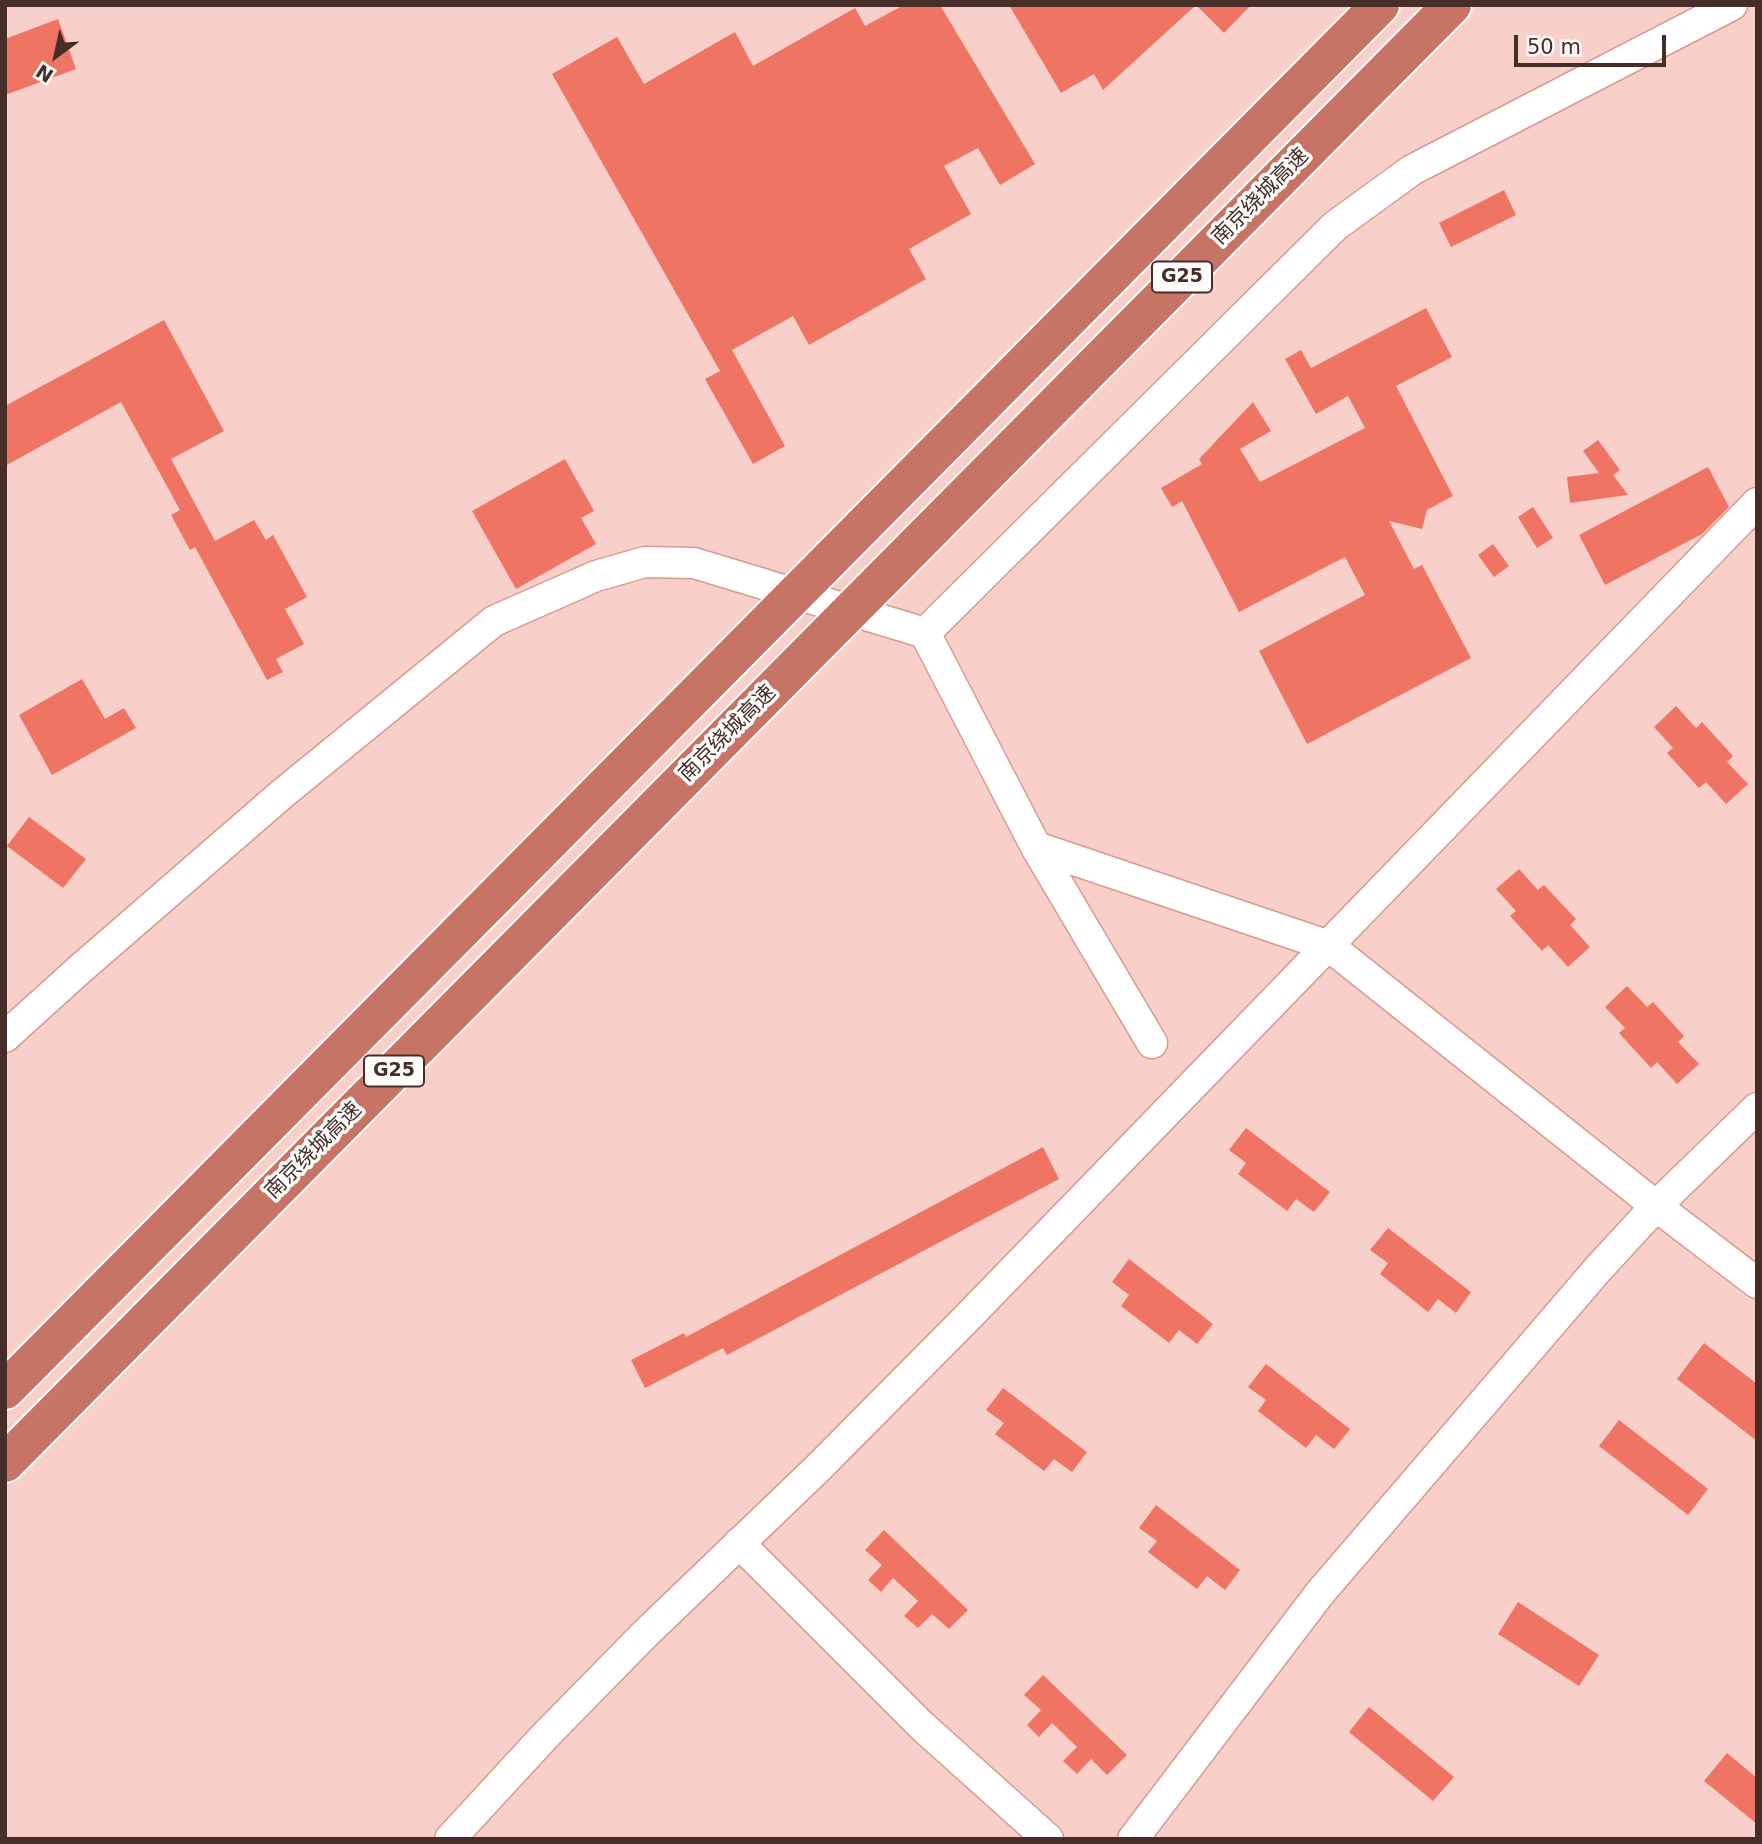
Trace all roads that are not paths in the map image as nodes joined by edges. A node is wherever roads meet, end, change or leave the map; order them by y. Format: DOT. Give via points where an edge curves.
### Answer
graph roads {
  1 [pos="1380,5"];
  2 [pos="1451,5"];
  3 [pos="1732,5"];
  4 [pos="1757,503"];
  5 [pos="925,633"];
  6 [pos="1036,847"];
  7 [pos="1329,946"];
  8 [pos="5,1037"];
  9 [pos="1153,1043"];
  10 [pos="1757,1108"];
  11 [pos="1657,1206"];
  12 [pos="1757,1283"];
  13 [pos="5,1390"];
  14 [pos="5,1463"];
  15 [pos="739,1543"];
  16 [pos="450,1839"];
  17 [pos="1048,1839"];
  18 [pos="1133,1839"];
  1 -- 13 [label="highway, G25, bridge"];
  2 -- 14 [label="highway, 南京绕城高速 / G25, bridge"];
  3 -- 5 [label="street" via="1412,170 1335,226"];
  4 -- 7 [label="street"];
  5 -- 6 [label="street"];
  5 -- 8 [label="street" via="694,563 645,562 596,576 494,621 282,794"];
  6 -- 7 [label="street"];
  6 -- 9 [label="street"];
  7 -- 11 [label="street"];
  7 -- 15 [label="street" via="964,1321"];
  10 -- 11 [label="street"];
  11 -- 12 [label="street"];
  11 -- 18 [label="street" via="1320,1593"];
  15 -- 16 [label="street" via="598,1681"];
  15 -- 17 [label="street" via="922,1726"];
}
